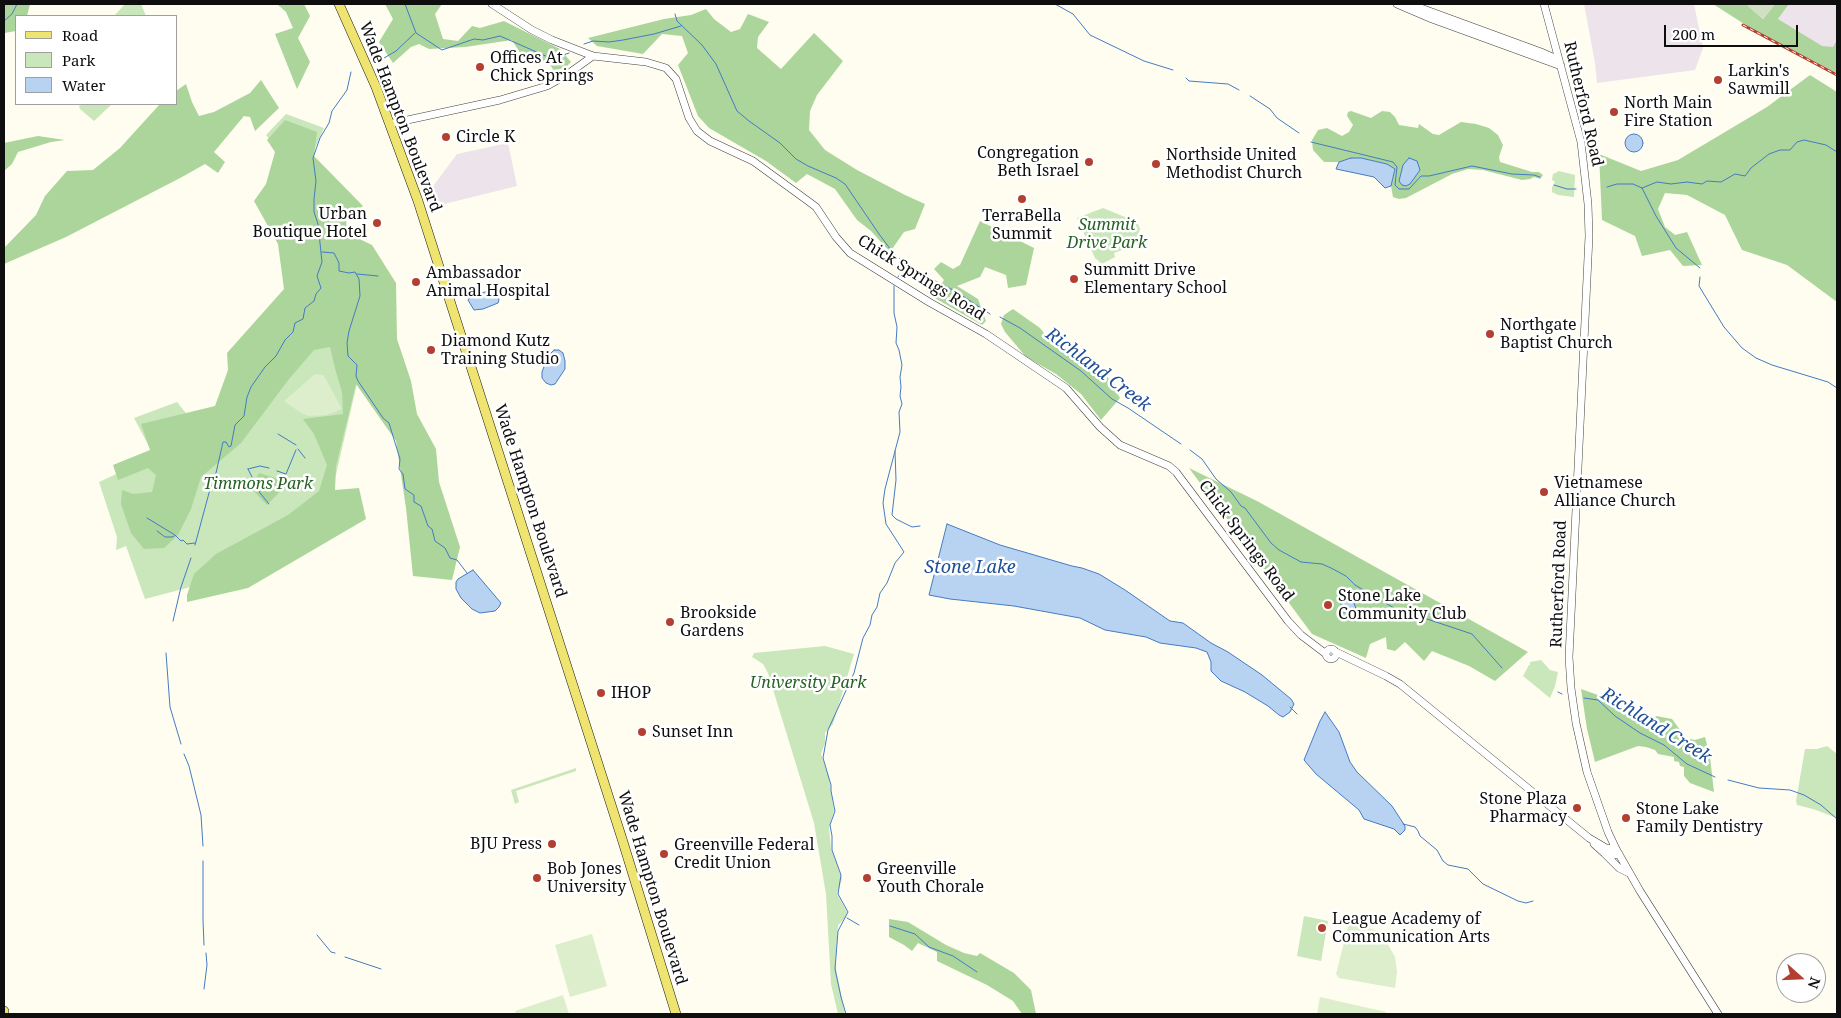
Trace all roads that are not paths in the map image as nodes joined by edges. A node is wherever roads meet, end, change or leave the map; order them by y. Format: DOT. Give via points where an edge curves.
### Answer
graph roads {
  1 [pos="339,4"];
  2 [pos="492,4"];
  3 [pos="1397,4"];
  4 [pos="1410,4"];
  5 [pos="1544,4"];
  6 [pos="593,56"];
  7 [pos="1561,66"];
  8 [pos="389,124"];
  9 [pos="1608,832"];
  10 [pos="1589,838"];
  11 [pos="1618,851"];
  12 [pos="1604,853"];
  13 [pos="1630,874"];
  14 [pos="676,1014"];
  15 [pos="1718,1014"];
  1 -- 8 [label="main road, Wade Hampton Boulevard"];
  2 -- 6 [label="street, Chick Springs Road" via="532,30"];
  3 -- 7 [label="street"];
  4 -- 7 [label="street" via="1541,52"];
  5 -- 7 [label="street, Rutherford Road"];
  6 -- 8 [label="street" via="547,86 500,100"];
  6 -- 10 [label="street, Chick Springs Road" via="646,62 666,68 676,79 689,118 697,130 710,141 754,161 816,207 850,253 986,334 1056,381 1072,393 1114,441 1176,472 1302,636 1314,645 1400,684"];
  7 -- 9 [label="street, Rutherford Road" via="1583,155 1589,230 1570,675 1581,749"];
  8 -- 14 [label="main road, Wade Hampton Boulevard" via="425,222"];
  9 -- 10 [label="street" via="1601,841"];
  9 -- 11 [label="street, Rutherford Road"];
  10 -- 11 [label="street, Chick Springs Road"];
  10 -- 12 [label="street, Chick Springs Road"];
  11 -- 12 [label="street" via="1613,856"];
  11 -- 13 [label="street, Rutherford Road"];
  12 -- 13 [label="street, Chick Springs Road"];
  13 -- 15 [label="street, Rutherford Road"];
}
